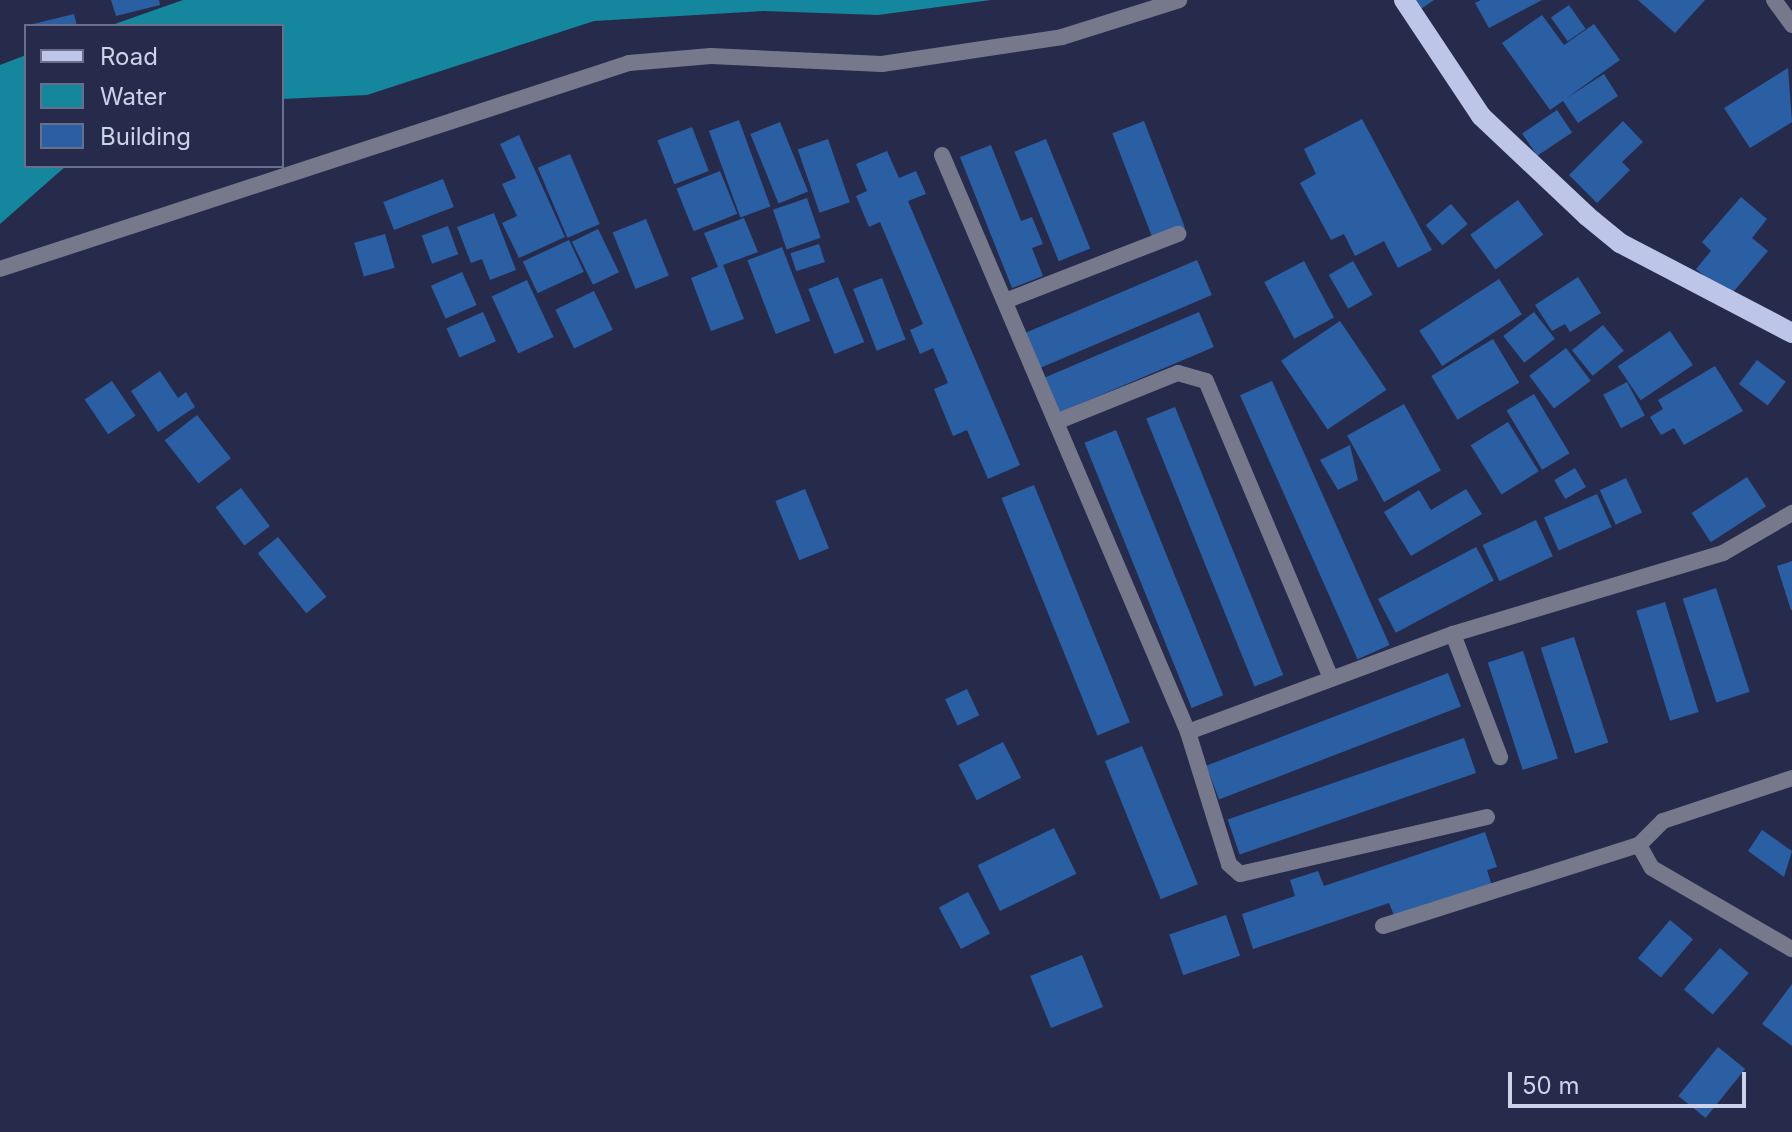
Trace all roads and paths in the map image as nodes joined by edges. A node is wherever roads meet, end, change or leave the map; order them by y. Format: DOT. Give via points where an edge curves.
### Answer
graph roads {
  1 [pos="1179,0"];
  2 [pos="1404,0"];
  3 [pos="1774,0"];
  4 [pos="1792,25"];
  5 [pos="942,155"];
  6 [pos="1178,234"];
  7 [pos="0,269"];
  8 [pos="1005,301"];
  9 [pos="1792,333"];
  10 [pos="1056,422"];
  11 [pos="1792,513"];
  12 [pos="1453,634"];
  13 [pos="1331,679"];
  14 [pos="1188,732"];
  15 [pos="1500,757"];
  16 [pos="1792,778"];
  17 [pos="1487,817"];
  18 [pos="1639,845"];
  19 [pos="1383,926"];
  20 [pos="1792,949"];
  1 -- 7 [label="street" via="1062,37 897,63 711,56 629,63"];
  2 -- 9 [label="main road" via="1481,116 1587,216 1620,243"];
  3 -- 4 [label="street"];
  5 -- 8 [label="street"];
  6 -- 8 [label="street"];
  8 -- 10 [label="street"];
  10 -- 13 [label="street" via="1178,373 1206,381"];
  10 -- 14 [label="street"];
  11 -- 12 [label="street" via="1723,553"];
  12 -- 13 [label="street"];
  12 -- 15 [label="street"];
  13 -- 14 [label="street"];
  14 -- 17 [label="street" via="1229,864 1240,874"];
  16 -- 18 [label="street" via="1663,821"];
  18 -- 19 [label="street"];
  18 -- 20 [label="street" via="1652,868"];
}
